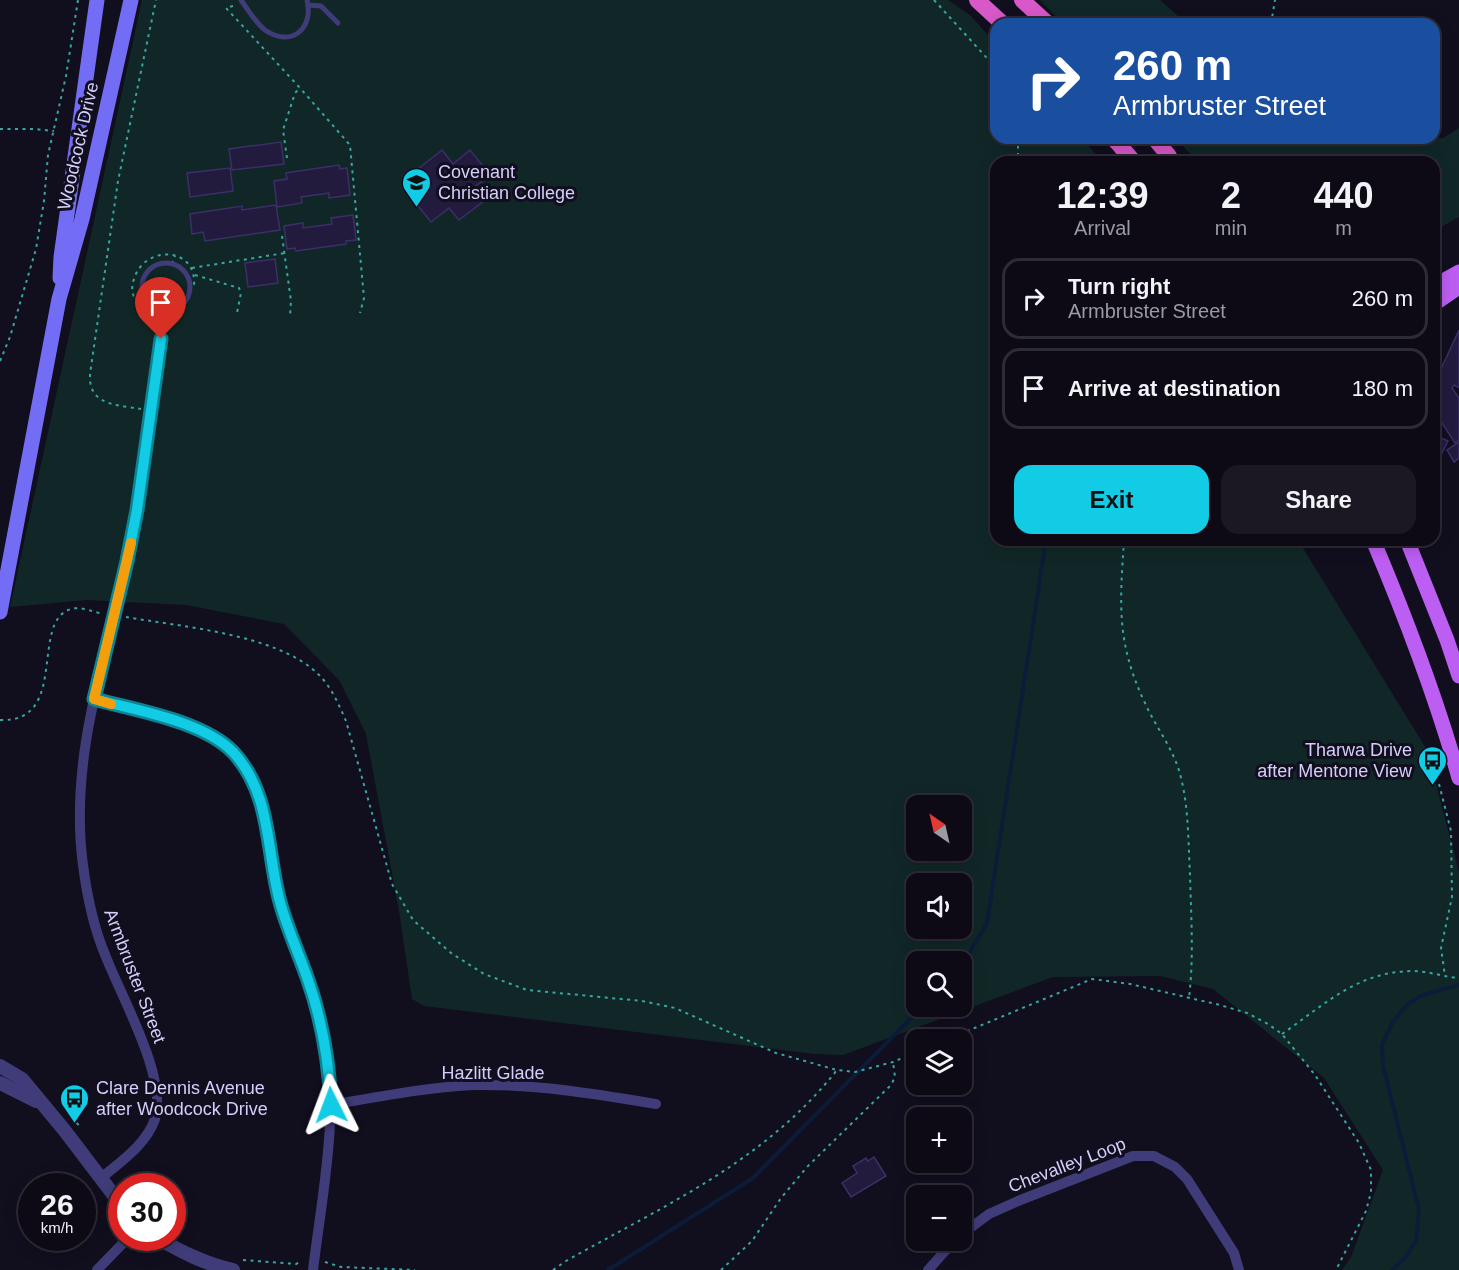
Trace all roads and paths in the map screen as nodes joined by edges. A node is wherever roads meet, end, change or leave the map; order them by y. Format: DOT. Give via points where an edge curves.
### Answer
graph roads {
  1 [pos="78,0"];
  2 [pos="97,0"];
  3 [pos="131,0"];
  4 [pos="156,0"];
  5 [pos="934,0"];
  6 [pos="977,0"];
  7 [pos="1022,0"];
  8 [pos="1275,0"];
  9 [pos="241,1"];
  10 [pos="307,3"];
  11 [pos="997,18"];
  12 [pos="1042,18"];
  13 [pos="1272,18"];
  14 [pos="338,23"];
  15 [pos="990,61"];
  16 [pos="300,88"];
  17 [pos="0,129"];
  18 [pos="54,131"];
  19 [pos="1119,144"];
  20 [pos="1159,144"];
  21 [pos="1129,156"];
  22 [pos="1169,156"];
  23 [pos="287,158"];
  24 [pos="282,236"];
  25 [pos="285,254"];
  26 [pos="175,256"];
  27 [pos="171,264"];
  28 [pos="192,268"];
  29 [pos="1459,272"];
  30 [pos="195,275"];
  31 [pos="1440,282"];
  32 [pos="194,285"];
  33 [pos="1459,287"];
  34 [pos="59,299"];
  35 [pos="1440,300"];
  36 [pos="165,311"];
  37 [pos="237,313"];
  38 [pos="360,313"];
  39 [pos="290,316"];
  40 [pos="154,326"];
  41 [pos="161,339"];
  42 [pos="0,361"];
  43 [pos="142,409"];
  44 [pos="1124,546"];
  45 [pos="1376,546"];
  46 [pos="1409,546"];
  47 [pos="0,612"];
  48 [pos="109,615"];
  49 [pos="1459,676"];
  50 [pos="94,699"];
  51 [pos="0,720"];
  52 [pos="1459,778"];
  53 [pos="1439,784"];
  54 [pos="1445,976"];
  55 [pos="1459,978"];
  56 [pos="1189,998"];
  57 [pos="972,1029"];
  58 [pos="1281,1034"];
  59 [pos="906,1056"];
  60 [pos="893,1062"];
  61 [pos="0,1066"];
  62 [pos="837,1070"];
  63 [pos="0,1083"];
  64 [pos="656,1104"];
  65 [pos="43,1105"];
  66 [pos="331,1105"];
  67 [pos="100,1179"];
  68 [pos="108,1189"];
  69 [pos="972,1227"];
  70 [pos="115,1251"];
  71 [pos="180,1251"];
  72 [pos="945,1251"];
  73 [pos="296,1264"];
  74 [pos="235,1265"];
  75 [pos="314,1265"];
  76 [pos="96,1270"];
  77 [pos="296,1270"];
  78 [pos="415,1270"];
  79 [pos="553,1270"];
  80 [pos="721,1270"];
  81 [pos="928,1270"];
  82 [pos="1239,1270"];
  83 [pos="1336,1270"];
  1 -- 18 [label="path"];
  2 -- 34 [label="main road, Woodcock Drive" via="61,257"];
  3 -- 34 [label="main road, Woodcock Drive" via="82,219"];
  4 -- 43 [label="path" via="118,181 90,374 91,388 98,399"];
  5 -- 15 [label="path"];
  6 -- 11 [label="highway"];
  7 -- 12 [label="highway"];
  8 -- 13 [label="path"];
  9 -- 10 [label="lane" via="263,28 280,37 292,37 302,31 309,13"];
  9 -- 16 [label="path" via="226,9"];
  10 -- 14 [label="lane" via="321,6"];
  16 -- 23 [label="path" via="283,130"];
  16 -- 38 [label="path" via="350,146 364,298"];
  17 -- 18 [label="path"];
  18 -- 42 [label="path" via="36,249"];
  19 -- 21 [label="highway, bridge"];
  20 -- 22 [label="highway, bridge"];
  24 -- 25 [label="path"];
  25 -- 28 [label="path"];
  25 -- 39 [label="path"];
  26 -- 27 [label="path"];
  26 -- 28 [label="path"];
  26 -- 40 [label="path" via="151,257 139,267 133,282 134,297 152,313"];
  27 -- 36 [label="lane" via="183,270 190,290 184,304"];
  27 -- 36 [label="lane" via="153,267 142,288 148,303"];
  28 -- 30 [label="path"];
  29 -- 31 [label="main road"];
  30 -- 32 [label="path"];
  30 -- 37 [label="path" via="239,288"];
  33 -- 35 [label="main road"];
  34 -- 47 [label="main road, Woodcock Drive"];
  36 -- 41 [label="lane"];
  41 -- 48 [label="street, Armbruster Street" via="137,510"];
  44 -- 56 [label="path" via="1121,629 1125,653 1145,704 1174,756 1185,794 1191,904"];
  45 -- 52 [label="main road" via="1429,681"];
  46 -- 49 [label="main road"];
  48 -- 50 [label="street, Armbruster Street"];
  48 -- 51 [label="path" via="73,608 60,614 53,629 39,700 19,718"];
  48 -- 62 [label="path" via="272,646 319,675 346,721 392,884 413,920 451,953 484,974 527,990 675,1008 776,1053"];
  50 -- 66 [label="street" via="204,731 233,752 248,772 263,805 280,904 321,1022"];
  50 -- 67 [label="street, Armbruster Street" via="80,777 83,866 105,955 153,1068 158,1099 147,1136"];
  53 -- 54 [label="path" via="1451,831 1452,897 1441,948"];
  54 -- 55 [label="path"];
  54 -- 58 [label="path" via="1416,971 1365,979"];
  56 -- 57 [label="path" via="1092,979"];
  56 -- 58 [label="path" via="1247,1013"];
  58 -- 83 [label="path" via="1315,1075 1359,1143 1371,1170 1366,1210"];
  59 -- 60 [label="path"];
  60 -- 62 [label="path" via="855,1072"];
  60 -- 80 [label="path" via="895,1077 891,1085 807,1167 752,1241"];
  61 -- 65 [label="street" via="22,1079"];
  62 -- 79 [label="path" via="754,1151 714,1179"];
  63 -- 65 [label="street"];
  64 -- 66 [label="street, Hazlitt Glade" via="526,1086 473,1085"];
  65 -- 67 [label="street"];
  66 -- 75 [label="street"];
  67 -- 68 [label="street"];
  69 -- 82 [label="street, Chevalley Loop" via="1018,1201 1133,1156 1154,1156 1187,1179 1234,1253"];
  70 -- 76 [label="street"];
  71 -- 74 [label="street" via="214,1266"];
  72 -- 81 [label="street"];
  73 -- 74 [label="path"];
  73 -- 75 [label="path" via="305,1260"];
  73 -- 77 [label="path"];
  75 -- 78 [label="path"];
}
